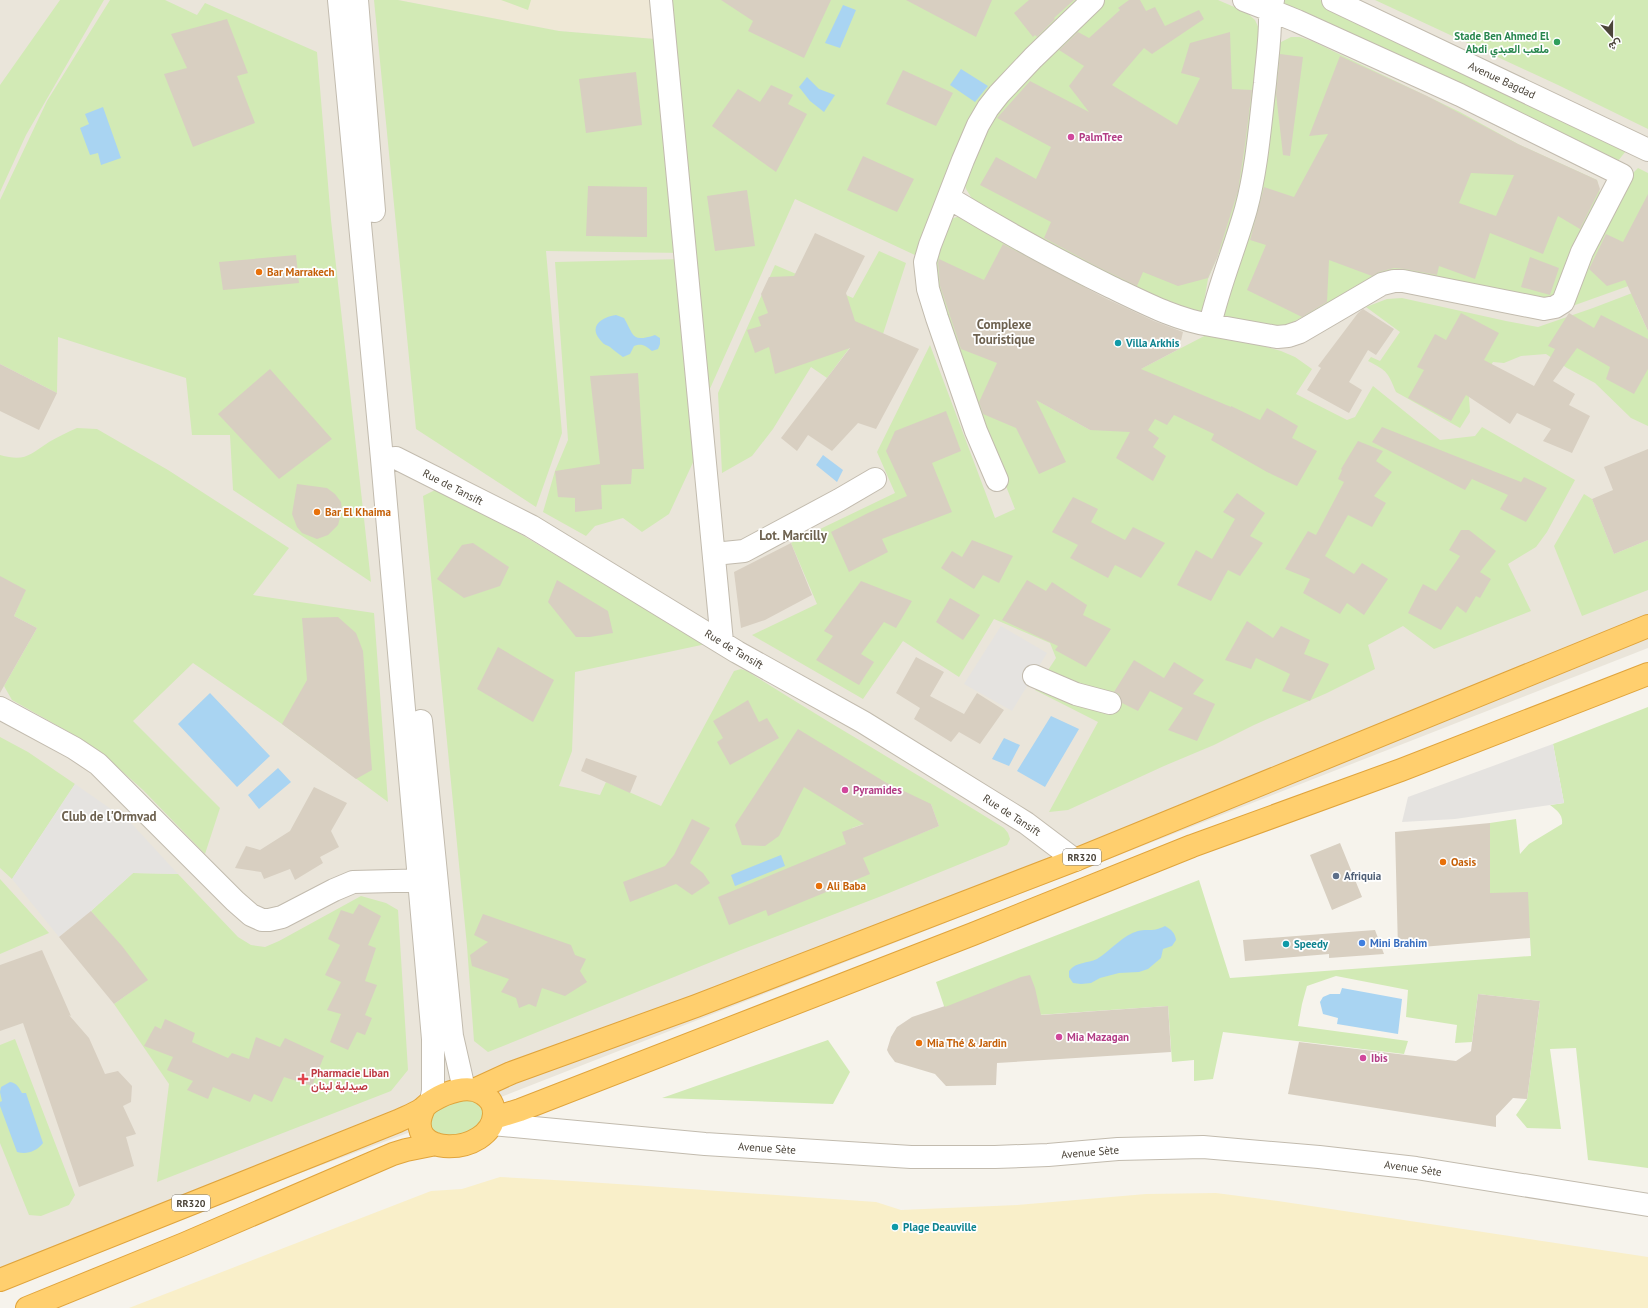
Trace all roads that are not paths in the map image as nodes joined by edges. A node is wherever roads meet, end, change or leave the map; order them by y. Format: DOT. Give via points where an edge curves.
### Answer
graph roads {
  1 [pos="339,0"];
  2 [pos="357,0"];
  3 [pos="661,0"];
  4 [pos="1093,0"];
  5 [pos="1244,0"];
  6 [pos="1334,0"];
  7 [pos="1272,5"];
  8 [pos="1645,148"];
  9 [pos="1622,175"];
  10 [pos="949,198"];
  11 [pos="1210,325"];
  12 [pos="389,458"];
  13 [pos="875,479"];
  14 [pos="997,480"];
  15 [pos="714,554"];
  16 [pos="1648,626"];
  17 [pos="722,642"];
  18 [pos="1648,674"];
  19 [pos="1034,676"];
  20 [pos="1110,703"];
  21 [pos="0,708"];
  22 [pos="1075,860"];
  23 [pos="428,881"];
  24 [pos="469,1089"];
  25 [pos="427,1104"];
  26 [pos="493,1121"];
  27 [pos="436,1144"];
  28 [pos="1648,1205"];
  29 [pos="0,1280"];
  30 [pos="27,1308"];
  1 -- 12 [label="street"];
  2 -- 12 [label="street"];
  3 -- 15 [label="street"];
  4 -- 10 [label="street" via="1033,58 988,108 978,125"];
  5 -- 7 [label="street"];
  6 -- 8 [label="street, Avenue Bagdad"];
  7 -- 9 [label="street" via="1297,20 1460,95"];
  7 -- 11 [label="street" via="1256,166 1246,209"];
  8 -- 9 [label="street"];
  9 -- 11 [label="street" via="1582,252 1563,302 1555,307 1544,309 1403,280 1382,284 1300,332 1288,336 1277,337"];
  10 -- 11 [label="street" via="1018,239 1090,277 1161,311"];
  10 -- 14 [label="street" via="925,262 928,290 962,391"];
  12 -- 17 [label="street, Rue de Tansift" via="531,526"];
  12 -- 23 [label="street"];
  13 -- 15 [label="street" via="744,551"];
  15 -- 17 [label="street"];
  16 -- 22 [label="highway, RR320"];
  17 -- 22 [label="street, Rue de Tansift" via="925,760 1026,824"];
  18 -- 26 [label="highway" via="1402,770 1192,846"];
  19 -- 20 [label="street" via="1076,694"];
  21 -- 23 [label="street" via="98,764 235,901 251,915 262,920 282,917 353,882"];
  22 -- 24 [label="highway, RR320" via="696,1006"];
  23 -- 24 [label="street" via="452,1036"];
  23 -- 25 [label="street" via="433,1091"];
  24 -- 25 [label="highway, RR320" via="452,1092"];
  24 -- 26 [label="highway" via="479,1091 490,1100 493,1106"];
  25 -- 27 [label="highway" via="419,1120 420,1130"];
  25 -- 29 [label="highway, RR320" via="398,1121"];
  26 -- 27 [label="highway" via="483,1135 472,1142 451,1147"];
  26 -- 28 [label="street, Avenue Sète" via="530,1128 704,1144 911,1157 995,1157 1118,1149 1204,1147 1416,1168"];
  27 -- 30 [label="highway" via="393,1154"];
}
